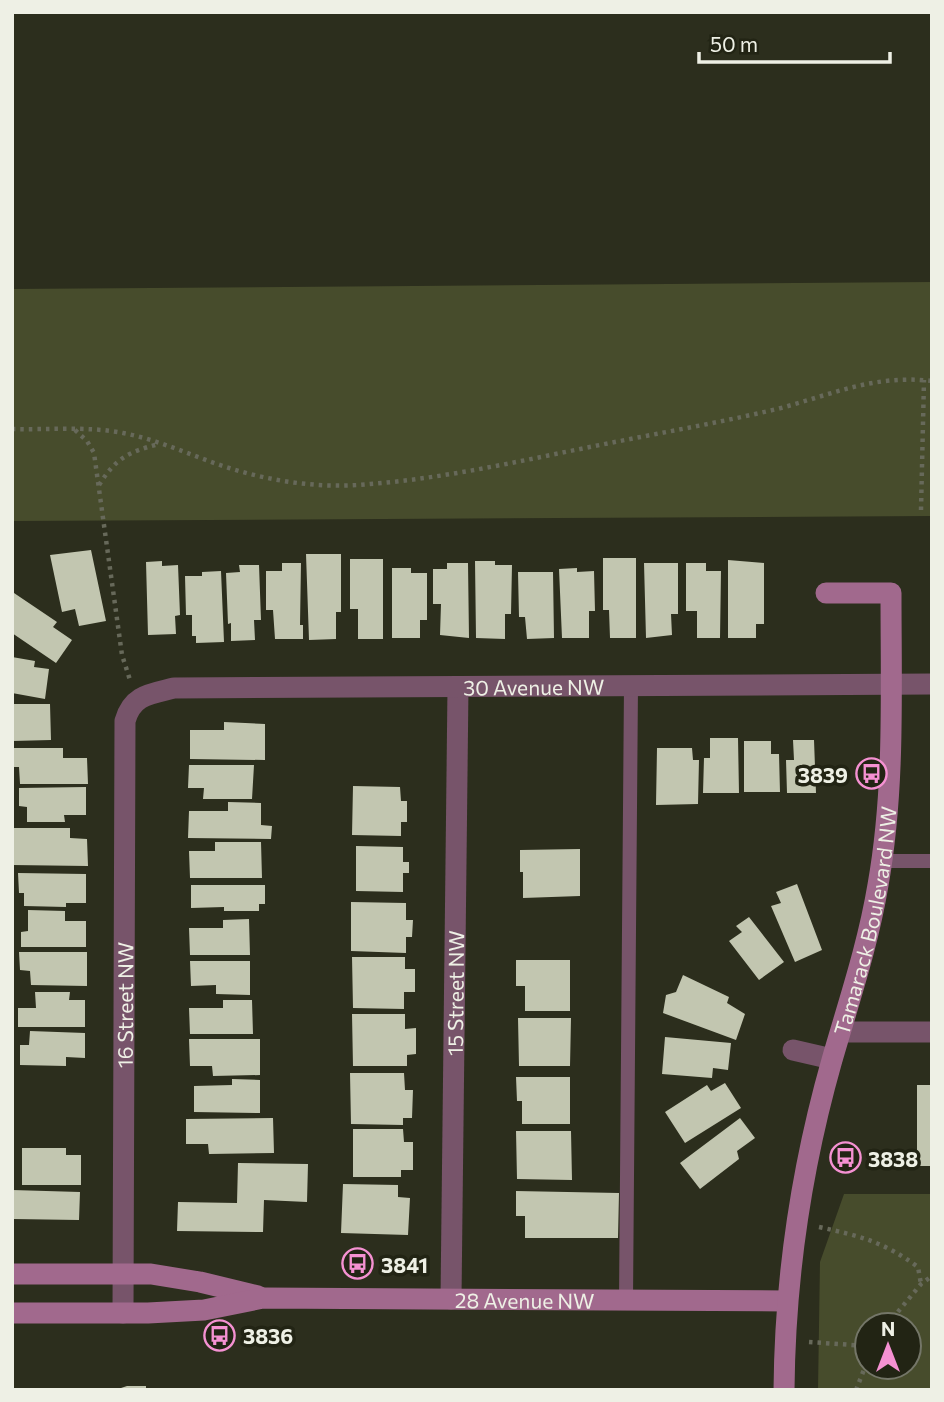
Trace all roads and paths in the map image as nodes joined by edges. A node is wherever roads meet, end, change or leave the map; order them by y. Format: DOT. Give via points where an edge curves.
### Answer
graph roads {
  1 [pos="924,380"];
  2 [pos="932,381"];
  3 [pos="12,429"];
  4 [pos="74,430"];
  5 [pos="161,443"];
  6 [pos="99,486"];
  7 [pos="921,510"];
  8 [pos="826,593"];
  9 [pos="891,684"];
  10 [pos="932,684"];
  11 [pos="631,685"];
  12 [pos="458,687"];
  13 [pos="137,699"];
  14 [pos="882,861"];
  15 [pos="932,861"];
  16 [pos="841,1032"];
  17 [pos="932,1032"];
  18 [pos="793,1050"];
  19 [pos="832,1059"];
  20 [pos="819,1227"];
  21 [pos="123,1273"];
  22 [pos="12,1274"];
  23 [pos="932,1276"];
  24 [pos="920,1284"];
  25 [pos="263,1298"];
  26 [pos="451,1299"];
  27 [pos="626,1300"];
  28 [pos="786,1301"];
  29 [pos="898,1311"];
  30 [pos="12,1313"];
  31 [pos="123,1313"];
  32 [pos="809,1342"];
  33 [pos="853,1345"];
  34 [pos="784,1390"];
  1 -- 2 [label="path"];
  1 -- 5 [label="path" via="868,382 778,408 434,478 368,485 274,480"];
  1 -- 7 [label="path"];
  3 -- 4 [label="path"];
  4 -- 5 [label="path" via="122,432"];
  4 -- 6 [label="path" via="94,453"];
  5 -- 6 [label="path" via="125,455"];
  6 -- 13 [label="path" via="122,655"];
  8 -- 9 [label="street, Tamarack Boulevard NW" via="891,593"];
  9 -- 10 [label="street, 30 Avenue NW"];
  9 -- 11 [label="street, 30 Avenue NW"];
  9 -- 14 [label="street, Tamarack Boulevard NW" via="889,794"];
  11 -- 12 [label="street, 30 Avenue NW"];
  11 -- 27 [label="lane"];
  12 -- 13 [label="street, 30 Avenue NW" via="174,688"];
  12 -- 26 [label="street, 15 Street NW"];
  13 -- 21 [label="street, 16 Street NW" via="125,722"];
  14 -- 15 [label="lane"];
  14 -- 16 [label="street, Tamarack Boulevard NW" via="866,945"];
  16 -- 17 [label="street"];
  16 -- 19 [label="street, Tamarack Boulevard NW"];
  18 -- 19 [label="street, Tamarack Boulevard NW"];
  19 -- 28 [label="street, Tamarack Boulevard NW" via="803,1183"];
  20 -- 24 [label="path" via="894,1250 918,1267"];
  21 -- 22 [label="street, 28 Avenue NW"];
  21 -- 25 [label="street, 28 Avenue NW" via="200,1282"];
  21 -- 31 [label="street, 16 Street NW"];
  23 -- 24 [label="path"];
  24 -- 29 [label="path"];
  25 -- 26 [label="street, 28 Avenue NW"];
  25 -- 31 [label="street, 28 Avenue NW" via="204,1310"];
  26 -- 27 [label="street, 28 Avenue NW"];
  27 -- 28 [label="street, 28 Avenue NW"];
  28 -- 34 [label="street, Tamarack Boulevard NW"];
  30 -- 31 [label="street, 28 Avenue NW"];
  32 -- 33 [label="path"];
}
